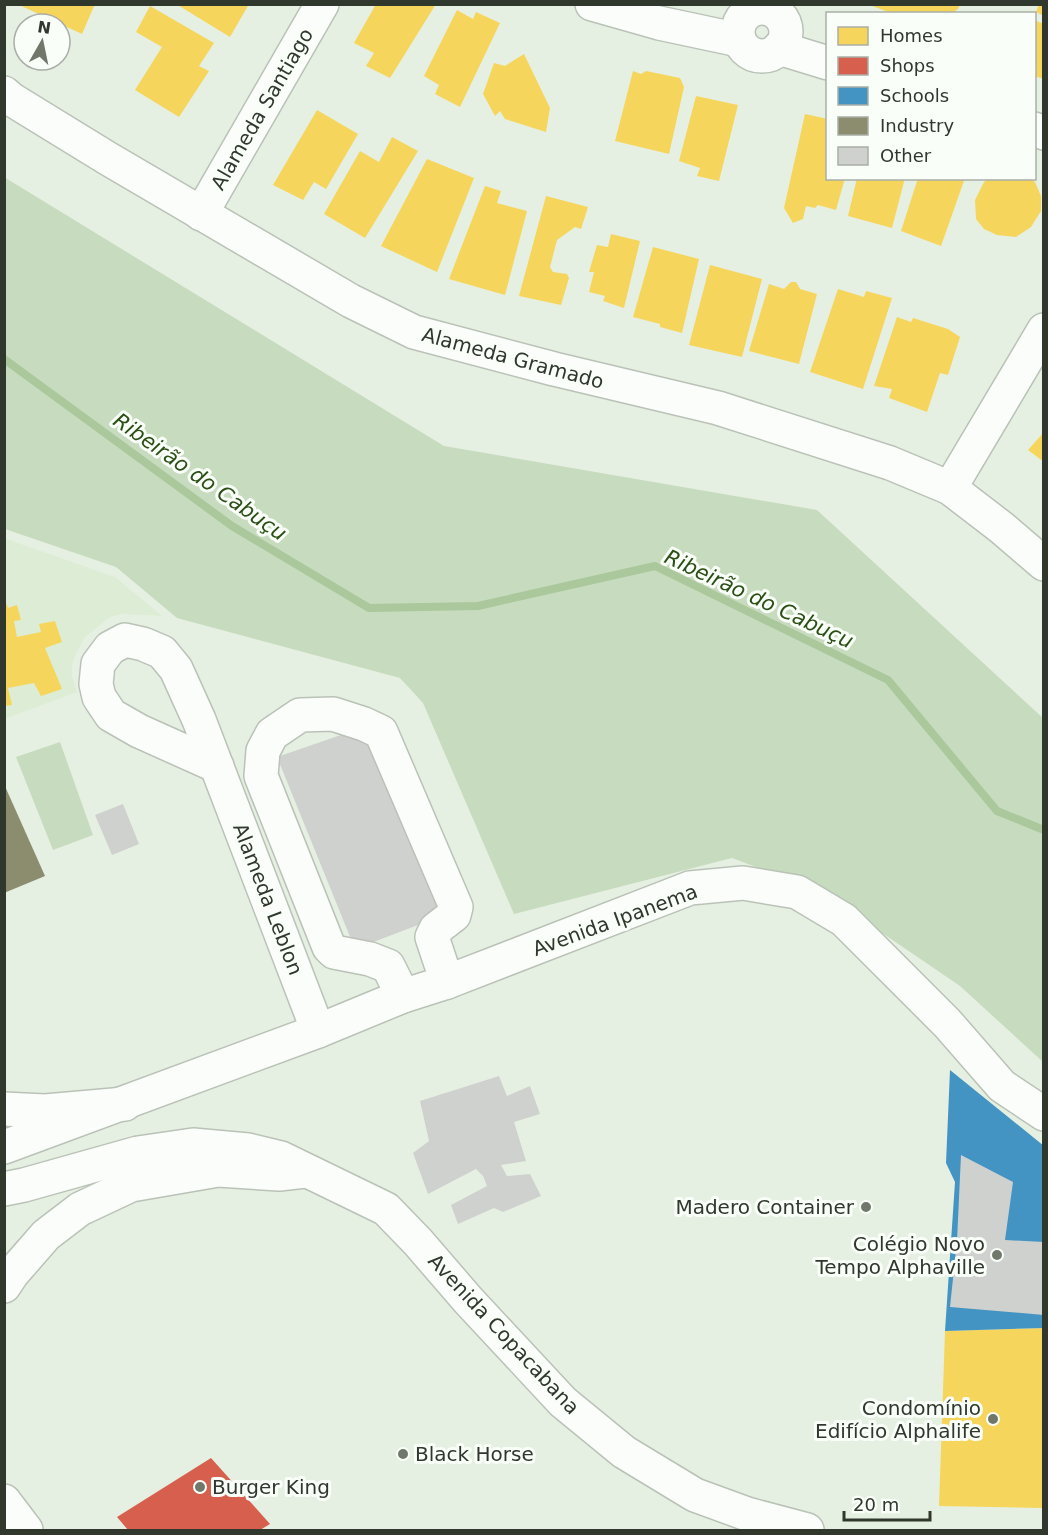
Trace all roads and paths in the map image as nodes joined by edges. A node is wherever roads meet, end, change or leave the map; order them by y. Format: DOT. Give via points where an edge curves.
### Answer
graph roads {
  1 [pos="322,4"];
  2 [pos="592,4"];
  3 [pos="761,7"];
  4 [pos="739,40"];
  5 [pos="779,48"];
  6 [pos="826,62"];
  7 [pos="4,93"];
  8 [pos="201,214"];
  9 [pos="1044,330"];
  10 [pos="950,488"];
  11 [pos="1044,564"];
  12 [pos="217,766"];
  13 [pos="447,982"];
  14 [pos="403,996"];
  15 [pos="318,1031"];
  16 [pos="125,1104"];
  17 [pos="4,1109"];
  18 [pos="1044,1114"];
  19 [pos="4,1147"];
  20 [pos="305,1172"];
  21 [pos="4,1189"];
  22 [pos="4,1286"];
  23 [pos="4,1501"];
  24 [pos="26,1530"];
  25 [pos="807,1530"];
  1 -- 8 [label="street, Alameda Santiago"];
  2 -- 4 [label="street"];
  3 -- 4 [label="street" via="744,18"];
  3 -- 5 [label="street" via="783,20 786,35"];
  4 -- 5 [label="street" via="747,51 761,56"];
  5 -- 6 [label="street"];
  7 -- 8 [label="street, Alameda Gramado"];
  8 -- 10 [label="street, Alameda Gramado" via="351,301 414,332 718,408 890,463"];
  9 -- 10 [label="street"];
  10 -- 11 [label="street, Alameda Gramado"];
  12 -- 15 [label="street, Alameda Leblon"];
  13 -- 14 [label="street, Avenida Ipanema"];
  13 -- 14 [label="street" via="432,937 454,915 456,907 381,732 333,714 300,715 272,734 263,751 261,776 329,947 334,952 387,966"];
  13 -- 18 [label="street, Avenida Ipanema" via="690,888 743,883 797,892 844,920 947,1023 1002,1086"];
  14 -- 15 [label="street, Avenida Ipanema"];
  15 -- 16 [label="street, Avenida Ipanema"];
  16 -- 17 [label="street" via="45,1111"];
  16 -- 19 [label="street"];
  20 -- 21 [label="street, Avenida Copacabana" via="281,1158 248,1150 193,1145 138,1153"];
  20 -- 22 [label="street" via="218,1170 131,1185 80,1209 46,1235"];
  20 -- 25 [label="street, Avenida Copacabana" via="386,1209 562,1402 624,1452 695,1495"];
  23 -- 24 [label="street"];
}
